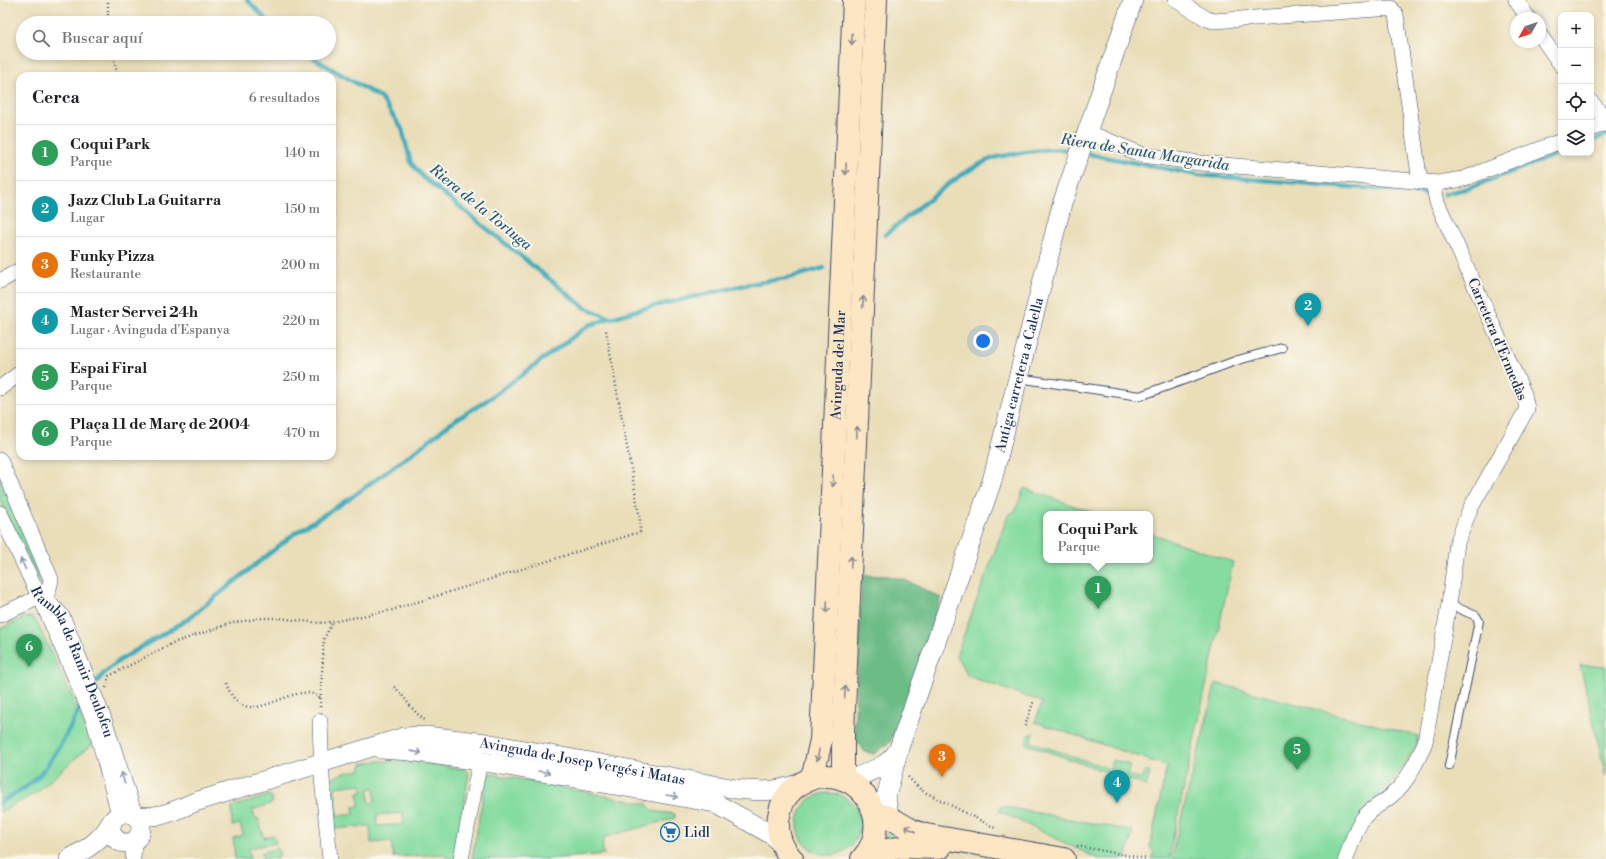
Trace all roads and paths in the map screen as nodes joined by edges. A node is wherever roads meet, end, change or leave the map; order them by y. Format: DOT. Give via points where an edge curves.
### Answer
graph roads {
  1 [pos="108,0"];
  2 [pos="854,0"];
  3 [pos="876,0"];
  4 [pos="1133,0"];
  5 [pos="1176,0"];
  6 [pos="1516,0"];
  7 [pos="1524,12"];
  8 [pos="108,16"];
  9 [pos="1546,44"];
  10 [pos="114,60"];
  11 [pos="1558,61"];
  12 [pos="117,72"];
  13 [pos="1594,105"];
  14 [pos="1606,119"];
  15 [pos="1606,123"];
  16 [pos="1594,128"];
  17 [pos="1086,135"];
  18 [pos="1558,142"];
  19 [pos="1426,182"];
  20 [pos="16,272"];
  21 [pos="0,281"];
  22 [pos="606,330"];
  23 [pos="1282,348"];
  24 [pos="16,376"];
  25 [pos="1017,378"];
  26 [pos="0,388"];
  27 [pos="0,460"];
  28 [pos="0,513"];
  29 [pos="43,601"];
  30 [pos="1449,604"];
  31 [pos="0,615"];
  32 [pos="332,622"];
  33 [pos="226,683"];
  34 [pos="320,698"];
  35 [pos="1034,700"];
  36 [pos="94,707"];
  37 [pos="320,721"];
  38 [pos="1025,726"];
  39 [pos="363,750"];
  40 [pos="897,756"];
  41 [pos="480,761"];
  42 [pos="322,762"];
  43 [pos="1449,766"];
  44 [pos="846,780"];
  45 [pos="806,781"];
  46 [pos="881,809"];
  47 [pos="129,825"];
  48 [pos="1002,832"];
  49 [pos="789,855"];
  50 [pos="864,856"];
  51 [pos="69,859"];
  52 [pos="134,859"];
  53 [pos="330,859"];
  54 [pos="461,859"];
  55 [pos="993,859"];
  56 [pos="1064,859"];
  57 [pos="1346,859"];
  1 -- 8 [label="path"];
  2 -- 45 [label="main road, Avinguda del Mar, one-way" via="821,731 817,759"];
  44 -- 3 [label="main road, Avinguda del Mar, one-way" via="844,731"];
  4 -- 17 [label="street, Antiga carretera a Calella"];
  5 -- 19 [label="street, Carretera d'Ermedàs" via="1214,21 1391,8 1396,15"];
  6 -- 7 [label="street"];
  9 -- 11 [label="street"];
  10 -- 12 [label="path"];
  13 -- 14 [label="street"];
  15 -- 16 [label="street"];
  17 -- 19 [label="street" via="1143,155 1200,163"];
  17 -- 25 [label="street, Antiga carretera a Calella" via="1052,236"];
  18 -- 19 [label="street" via="1463,179"];
  19 -- 30 [label="street, Carretera d'Ermedàs" via="1524,394 1527,409 1464,523 1457,543"];
  20 -- 21 [label="street"];
  22 -- 32 [label="path" via="640,519 640,532 392,610"];
  23 -- 25 [label="lane" via="1238,360 1140,396"];
  24 -- 26 [label="street"];
  25 -- 40 [label="street, Antiga carretera a Calella" via="992,481"];
  27 -- 29 [label="street" via="51,579 49,591"];
  29 -- 28 [label="street, Rambla de Ramir Deulofeu, one-way"];
  29 -- 31 [label="street"];
  29 -- 36 [label="street, Rambla de Ramir Deulofeu"];
  29 -- 36 [label="street, Rambla de Ramir Deulofeu" via="59,610 88,681"];
  30 -- 43 [label="lane" via="1476,616 1479,621"];
  30 -- 57 [label="street, Carretera d'Ermedàs" via="1425,742 1420,756 1411,773 1391,796 1363,818"];
  32 -- 34 [label="path" via="324,639"];
  32 -- 36 [label="path" via="262,618 232,623 173,643 109,676 106,688"];
  33 -- 34 [label="path" via="232,697 247,706 262,707 306,692"];
  34 -- 37 [label="path"];
  35 -- 38 [label="path"];
  36 -- 47 [label="street, Rambla de Ramir Deulofeu"];
  37 -- 42 [label="street"];
  39 -- 41 [label="street, Avinguda de Josep Vergés i Matas, one-way" via="410,751"];
  39 -- 42 [label="street, Avinguda de Josep Vergés i Matas"];
  39 -- 45 [label="street, Avinguda de Josep Vergés i Matas" via="404,737 426,736 486,743 742,790 778,791"];
  40 -- 44 [label="street, Antiga carretera a Calella" via="885,764"];
  40 -- 46 [label="street, Antiga carretera a Calella"];
  40 -- 48 [label="path" via="921,790"];
  41 -- 49 [label="street, Avinguda de Josep Vergés i Matas, one-way" via="715,803 774,836"];
  41 -- 54 [label="street"];
  42 -- 47 [label="street, Avinguda de Josep Vergés i Matas"];
  42 -- 53 [label="street"];
  44 -- 45 [label="main road" via="830,776"];
  44 -- 46 [label="main road"];
  45 -- 49 [label="main road" via="789,794 780,812 778,832"];
  46 -- 50 [label="main road"];
  56 -- 46 [label="main road, one-way" via="926,835 913,831"];
  47 -- 51 [label="street" via="105,834 90,847"];
  47 -- 52 [label="street" via="134,843"];
  50 -- 55 [label="main road" via="892,848 922,846 955,850"];
}
